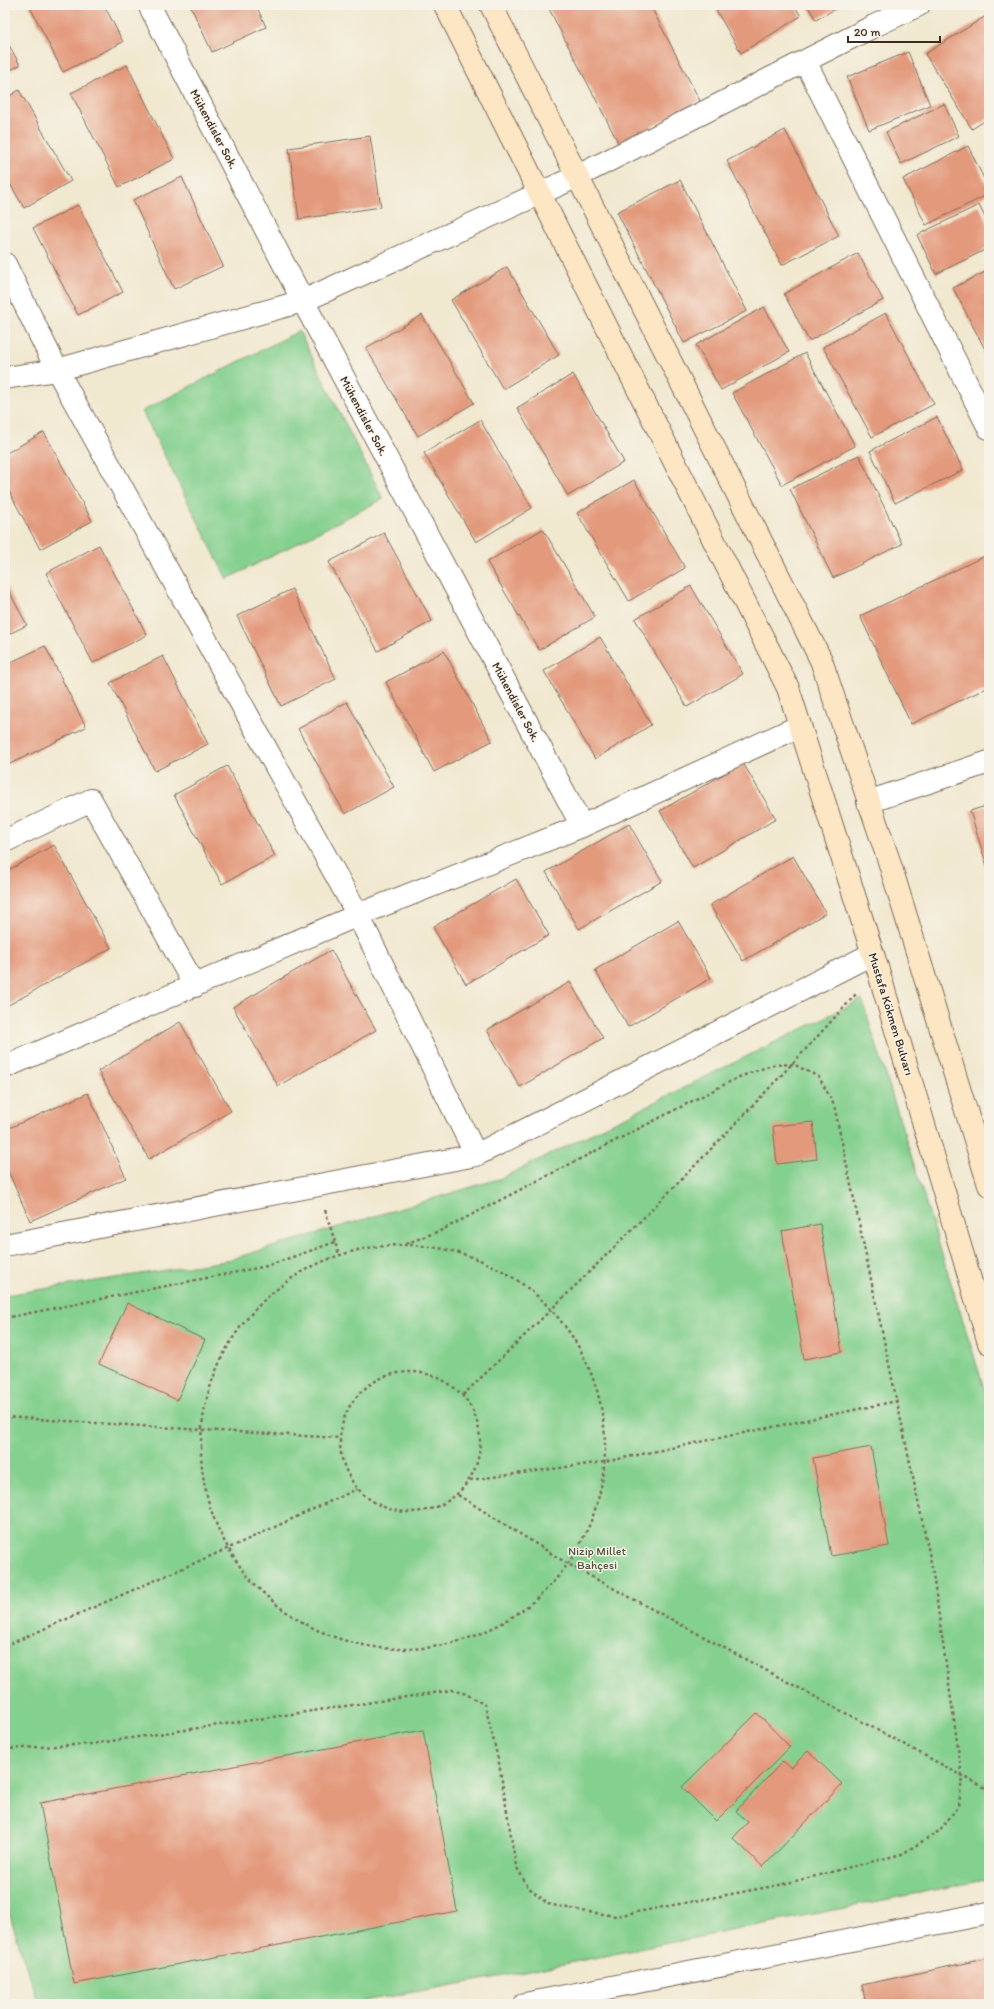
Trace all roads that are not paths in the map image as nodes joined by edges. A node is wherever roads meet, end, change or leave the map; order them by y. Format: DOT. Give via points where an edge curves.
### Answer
graph roads {
  1 [pos="149,5"];
  2 [pos="445,5"];
  3 [pos="491,5"];
  4 [pos="919,5"];
  5 [pos="805,61"];
  6 [pos="578,176"];
  7 [pos="539,193"];
  8 [pos="5,264"];
  9 [pos="303,301"];
  10 [pos="57,370"];
  11 [pos="5,378"];
  12 [pos="989,428"];
  13 [pos="800,726"];
  14 [pos="989,762"];
  15 [pos="868,802"];
  16 [pos="582,826"];
  17 [pos="5,841"];
  18 [pos="358,915"];
  19 [pos="875,962"];
  20 [pos="196,986"];
  21 [pos="5,1067"];
  22 [pos="476,1155"];
  23 [pos="989,1185"];
  24 [pos="5,1245"];
  25 [pos="989,1343"];
  26 [pos="989,1913"];
  27 [pos="525,2004"];
  1 -- 9 [label="street, Mühendisler Sok."];
  2 -- 7 [label="main road, Mustafa Kökmen Bulvarı"];
  3 -- 6 [label="main road"];
  4 -- 5 [label="street"];
  5 -- 6 [label="street"];
  5 -- 12 [label="street"];
  6 -- 7 [label="street"];
  6 -- 15 [label="main road" via="821,660"];
  7 -- 9 [label="street"];
  7 -- 13 [label="main road, Mustafa Kökmen Bulvarı" via="788,688"];
  8 -- 10 [label="street"];
  9 -- 10 [label="street"];
  9 -- 16 [label="street, Mühendisler Sok."];
  10 -- 11 [label="street"];
  10 -- 18 [label="street"];
  13 -- 16 [label="street"];
  13 -- 19 [label="main road, Mustafa Kökmen Bulvarı"];
  14 -- 15 [label="street"];
  15 -- 23 [label="main road"];
  16 -- 18 [label="street"];
  17 -- 20 [label="street" via="91,800"];
  18 -- 20 [label="street"];
  18 -- 22 [label="street"];
  19 -- 22 [label="street"];
  19 -- 25 [label="main road, Mustafa Kökmen Bulvarı"];
  20 -- 21 [label="street"];
  22 -- 24 [label="street"];
  26 -- 27 [label="street"];
}
